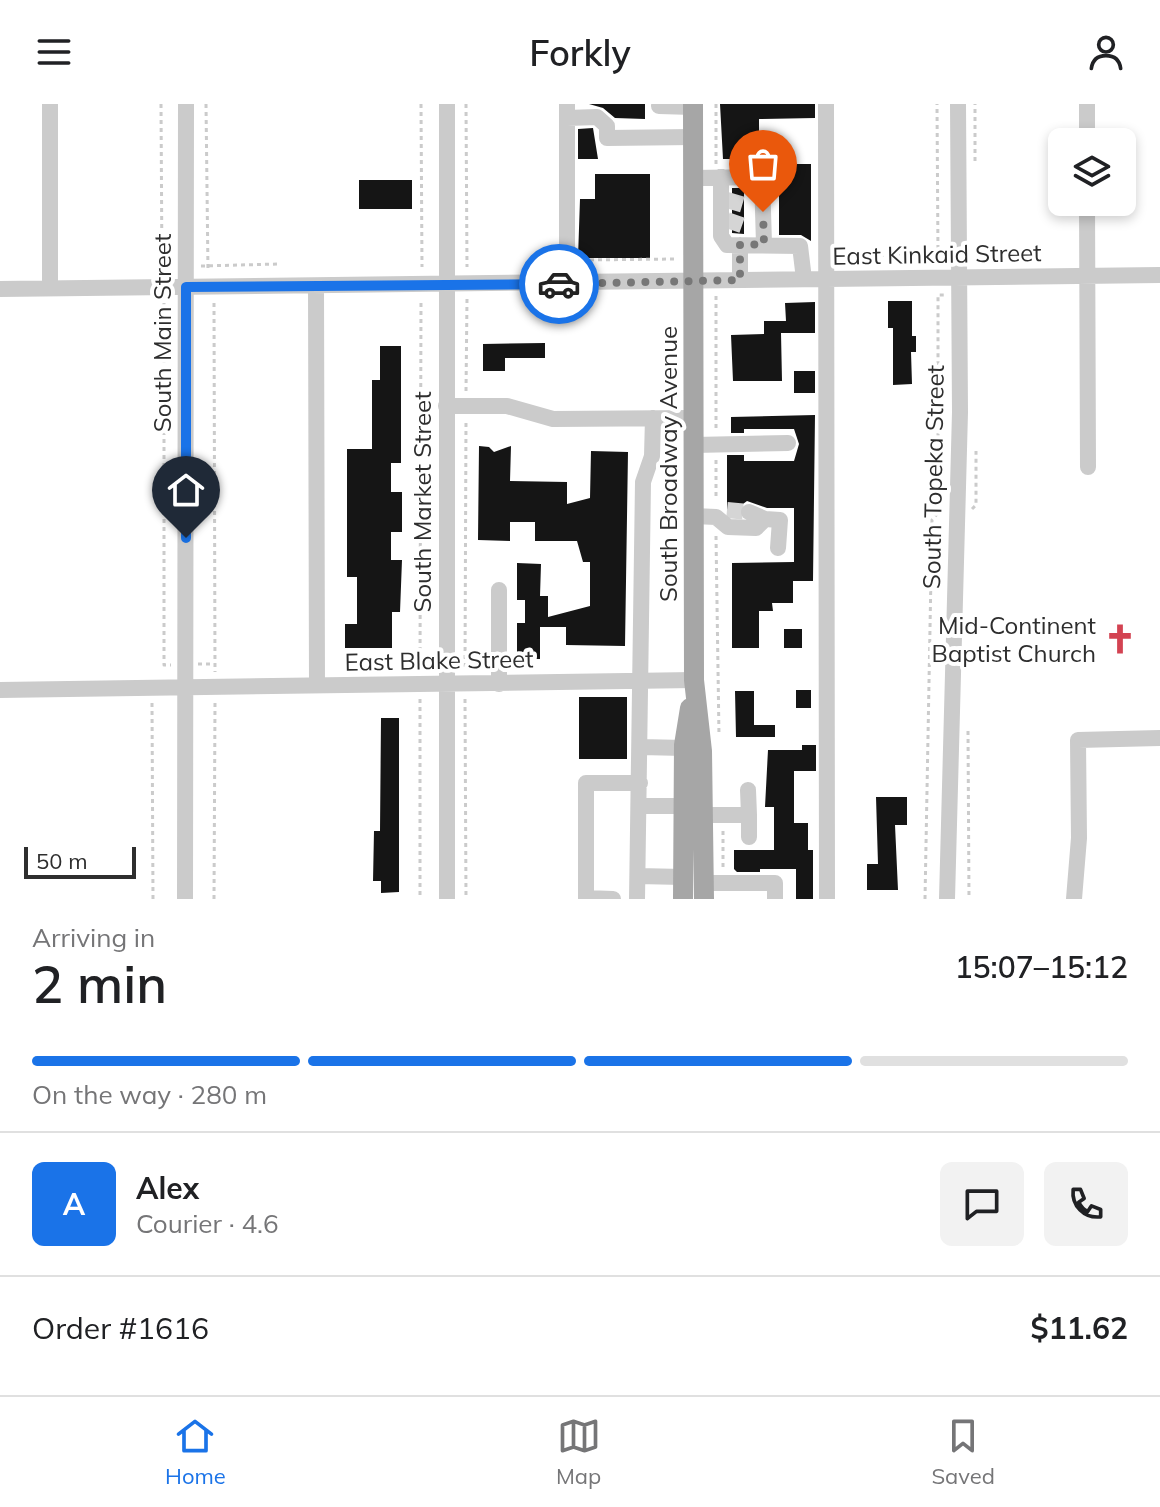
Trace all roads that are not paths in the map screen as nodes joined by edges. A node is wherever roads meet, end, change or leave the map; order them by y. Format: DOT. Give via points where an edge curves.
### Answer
graph roads {
  1 [pos="50,104"];
  2 [pos="186,104"];
  3 [pos="447,104"];
  4 [pos="826,104"];
  5 [pos="958,104"];
  6 [pos="1087,104"];
  7 [pos="659,105"];
  8 [pos="693,106"];
  9 [pos="567,111"];
  10 [pos="1087,128"];
  11 [pos="660,137"];
  12 [pos="693,137"];
  13 [pos="721,177"];
  14 [pos="693,178"];
  15 [pos="744,205"];
  16 [pos="763,212"];
  17 [pos="1087,216"];
  18 [pos="744,226"];
  19 [pos="763,238"];
  20 [pos="740,245"];
  21 [pos="1160,275"];
  22 [pos="1086,276"];
  23 [pos="804,279"];
  24 [pos="824,279"];
  25 [pos="740,280"];
  26 [pos="694,281"];
  27 [pos="446,284"];
  28 [pos="567,284"];
  29 [pos="316,286"];
  30 [pos="959,286"];
  31 [pos="186,287"];
  32 [pos="50,288"];
  33 [pos="0,289"];
  34 [pos="446,406"];
  35 [pos="653,418"];
  36 [pos="694,418"];
  37 [pos="788,443"];
  38 [pos="694,445"];
  39 [pos="1088,467"];
  40 [pos="694,516"];
  41 [pos="778,548"];
  42 [pos="499,590"];
  43 [pos="642,680"];
  44 [pos="694,680"];
  45 [pos="446,683"];
  46 [pos="499,684"];
  47 [pos="317,685"];
  48 [pos="186,687"];
  49 [pos="0,690"];
  50 [pos="1160,738"];
  51 [pos="641,747"];
  52 [pos="684,748"];
  53 [pos="640,783"];
  54 [pos="748,790"];
  55 [pos="640,806"];
  56 [pos="684,806"];
  57 [pos="703,815"];
  58 [pos="749,815"];
  59 [pos="749,837"];
  60 [pos="638,876"];
  61 [pos="683,877"];
  62 [pos="704,891"];
  63 [pos="185,899"];
  64 [pos="447,899"];
  65 [pos="613,899"];
  66 [pos="637,899"];
  67 [pos="683,899"];
  68 [pos="775,899"];
  69 [pos="827,899"];
  70 [pos="947,899"];
  71 [pos="1074,899"];
  1 -- 32 [label="street"];
  2 -- 31 [label="street, South Main Street"];
  3 -- 27 [label="street, South Market Street"];
  4 -- 24 [label="street"];
  5 -- 30 [label="street, South Topeka Street"];
  6 -- 10 [label="street"];
  7 -- 8 [label="street"];
  7 -- 11 [label="street"];
  8 -- 12 [label="main road, South Broadway Avenue"];
  9 -- 11 [label="street" via="597,117 607,126 607,138"];
  9 -- 28 [label="street"];
  11 -- 12 [label="street"];
  12 -- 14 [label="main road, South Broadway Avenue"];
  13 -- 14 [label="street"];
  13 -- 16 [label="street" via="762,177"];
  13 -- 20 [label="street" via="721,236 727,245"];
  14 -- 26 [label="main road, South Broadway Avenue"];
  15 -- 16 [label="street"];
  16 -- 19 [label="street"];
  17 -- 22 [label="street"];
  18 -- 19 [label="street"];
  19 -- 20 [label="street"];
  19 -- 23 [label="street" via="800,246"];
  20 -- 25 [label="street"];
  21 -- 22 [label="street, East Kinkaid Street"];
  22 -- 30 [label="street, East Kinkaid Street"];
  22 -- 39 [label="street"];
  23 -- 24 [label="street, East Kinkaid Street"];
  23 -- 25 [label="street, East Kinkaid Street"];
  24 -- 30 [label="street, East Kinkaid Street"];
  24 -- 69 [label="street"];
  25 -- 26 [label="street, East Kinkaid Street"];
  26 -- 28 [label="street, East Kinkaid Street"];
  26 -- 36 [label="main road, South Broadway Avenue"];
  27 -- 28 [label="street, East Kinkaid Street"];
  27 -- 29 [label="street, East Kinkaid Street"];
  27 -- 34 [label="street, South Market Street"];
  29 -- 31 [label="street, East Kinkaid Street"];
  29 -- 47 [label="street"];
  30 -- 70 [label="street, South Topeka Street"];
  31 -- 32 [label="street, East Kinkaid Street"];
  31 -- 48 [label="street, South Main Street"];
  32 -- 33 [label="street, East Kinkaid Street"];
  34 -- 35 [label="street" via="507,406 553,419"];
  34 -- 45 [label="street, South Market Street"];
  35 -- 36 [label="street"];
  35 -- 43 [label="street" via="652,456 643,482"];
  36 -- 38 [label="main road, South Broadway Avenue"];
  37 -- 38 [label="street"];
  38 -- 40 [label="main road, South Broadway Avenue"];
  40 -- 41 [label="street" via="721,514 728,527 756,528 757,515 780,520"];
  40 -- 44 [label="main road, South Broadway Avenue"];
  42 -- 46 [label="street"];
  43 -- 44 [label="street, East Blake Street"];
  43 -- 46 [label="street, East Blake Street"];
  43 -- 51 [label="street"];
  44 -- 52 [label="main road, South Broadway Avenue"];
  44 -- 57 [label="main road, South Broadway Avenue"];
  45 -- 46 [label="street, East Blake Street"];
  45 -- 47 [label="street, East Blake Street"];
  45 -- 64 [label="street, South Market Street"];
  47 -- 48 [label="street, East Blake Street"];
  48 -- 49 [label="street, East Blake Street"];
  48 -- 63 [label="street, South Main Street"];
  50 -- 71 [label="street" via="1078,740"];
  51 -- 52 [label="street"];
  51 -- 53 [label="street"];
  52 -- 56 [label="main road, South Broadway Avenue"];
  53 -- 55 [label="street"];
  53 -- 65 [label="street" via="586,783 586,898"];
  54 -- 58 [label="street"];
  55 -- 56 [label="street"];
  55 -- 60 [label="street"];
  56 -- 61 [label="main road, South Broadway Avenue"];
  57 -- 58 [label="street"];
  57 -- 62 [label="main road, South Broadway Avenue"];
  58 -- 59 [label="street"];
  60 -- 61 [label="street"];
  60 -- 66 [label="street"];
  61 -- 67 [label="main road, South Broadway Avenue"];
  62 -- 68 [label="street" via="775,883"];
}
